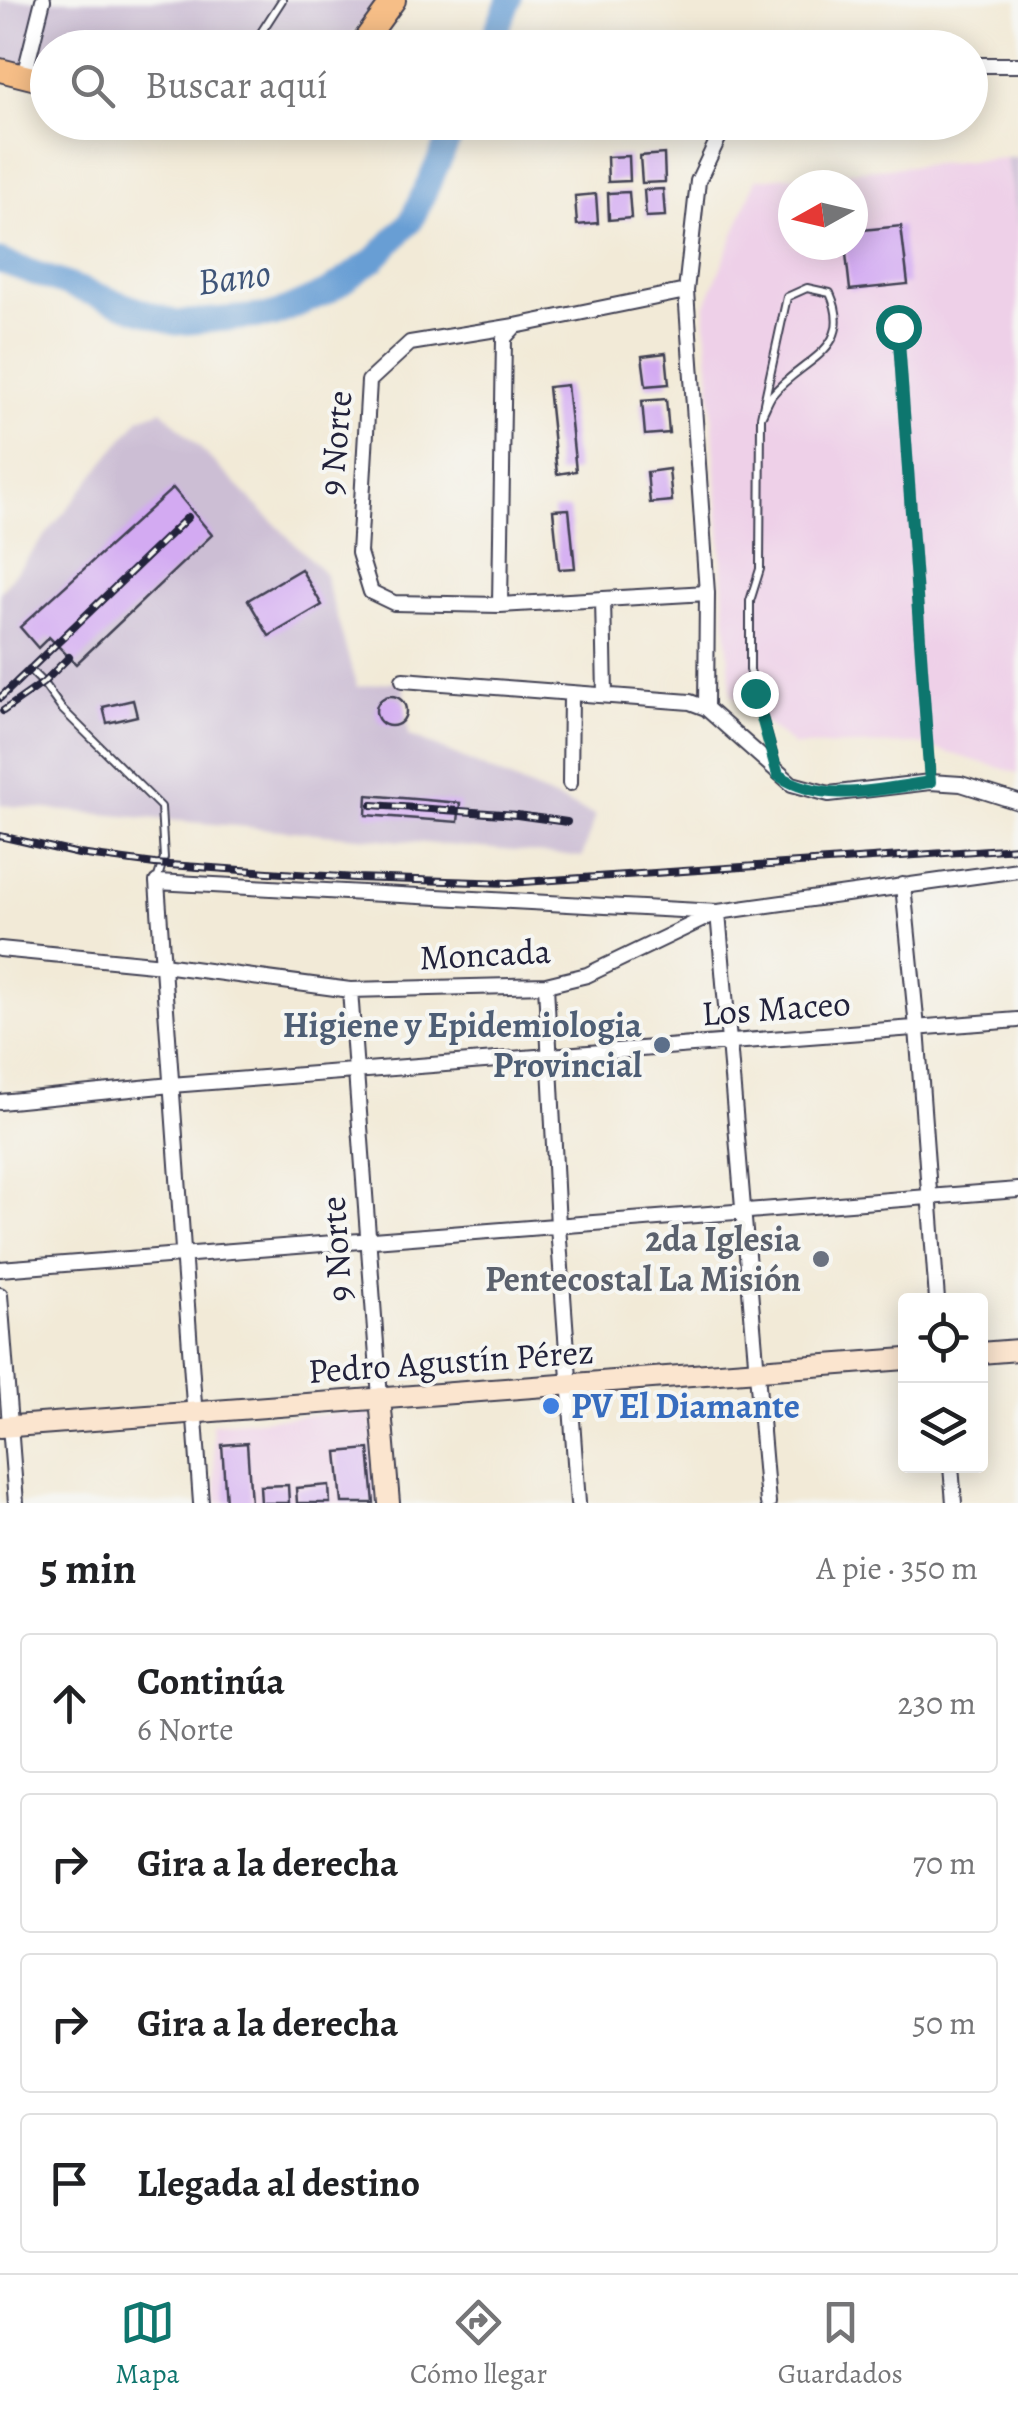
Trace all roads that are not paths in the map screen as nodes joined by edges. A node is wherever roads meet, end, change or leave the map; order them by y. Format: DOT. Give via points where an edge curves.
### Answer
graph roads {
  1 [pos="43,0"];
  2 [pos="282,0"];
  3 [pos="394,0"];
  4 [pos="36,30"];
  5 [pos="263,30"];
  6 [pos="373,30"];
  7 [pos="30,52"];
  8 [pos="988,65"];
  9 [pos="1018,65"];
  10 [pos="0,70"];
  11 [pos="24,76"];
  12 [pos="30,78"];
  13 [pos="717,140"];
  14 [pos="686,290"];
  15 [pos="515,326"];
  16 [pos="898,327"];
  17 [pos="762,417"];
  18 [pos="706,593"];
  19 [pos="604,599"];
  20 [pos="500,605"];
  21 [pos="30,670"];
  22 [pos="403,680"];
  23 [pos="572,695"];
  24 [pos="605,695"];
  25 [pos="706,708"];
  26 [pos="778,775"];
  27 [pos="930,782"];
  28 [pos="570,784"];
  29 [pos="1018,802"];
  30 [pos="1018,870"];
  31 [pos="157,882"];
  32 [pos="903,884"];
  33 [pos="718,912"];
  34 [pos="0,949"];
  35 [pos="162,965"];
  36 [pos="546,985"];
  37 [pos="350,990"];
  38 [pos="1018,1020"];
  39 [pos="917,1028"];
  40 [pos="730,1041"];
  41 [pos="550,1056"];
  42 [pos="355,1071"];
  43 [pos="171,1085"];
  44 [pos="0,1102"];
  45 [pos="1018,1190"];
  46 [pos="929,1197"];
  47 [pos="744,1211"];
  48 [pos="558,1226"];
  49 [pos="367,1241"];
  50 [pos="184,1255"];
  51 [pos="0,1270"];
  52 [pos="936,1293"];
  53 [pos="0,1295"];
  54 [pos="1018,1350"];
  55 [pos="988,1352"];
  56 [pos="898,1359"];
  57 [pos="758,1370"];
  58 [pos="569,1386"];
  59 [pos="380,1398"];
  60 [pos="195,1413"];
  61 [pos="6,1427"];
  62 [pos="952,1473"];
  63 [pos="16,1503"];
  64 [pos="201,1503"];
  65 [pos="389,1503"];
  66 [pos="578,1503"];
  67 [pos="768,1503"];
  68 [pos="954,1503"];
  1 -- 4 [label="street"];
  2 -- 5 [label="lane"];
  3 -- 6 [label="main road"];
  7 -- 11 [label="street"];
  8 -- 9 [label="street"];
  10 -- 11 [label="main road"];
  11 -- 12 [label="main road"];
  13 -- 14 [label="street" via="698,181"];
  14 -- 15 [label="street"];
  14 -- 18 [label="street"];
  15 -- 20 [label="street" via="504,338"];
  15 -- 20 [label="street, 9 Norte" via="410,343 369,381 359,554 371,592 394,603"];
  16 -- 27 [label="lane"];
  17 -- 17 [label="lane" via="787,297 807,288 830,292 840,314 834,335 772,395"];
  17 -- 26 [label="lane" via="760,570 750,601 750,670"];
  18 -- 19 [label="street"];
  18 -- 25 [label="street"];
  19 -- 20 [label="street"];
  19 -- 24 [label="street"];
  21 -- 31 [label="lane" via="161,807 164,858"];
  22 -- 23 [label="street"];
  23 -- 24 [label="street"];
  23 -- 28 [label="street"];
  24 -- 25 [label="street"];
  25 -- 26 [label="street"];
  26 -- 27 [label="street" via="829,794"];
  27 -- 29 [label="street"];
  30 -- 32 [label="street, Moncada"];
  31 -- 33 [label="street"];
  31 -- 35 [label="street"];
  32 -- 33 [label="street, Moncada"];
  32 -- 39 [label="street"];
  33 -- 36 [label="street, Moncada" via="587,975"];
  33 -- 40 [label="street"];
  34 -- 35 [label="street, Moncada"];
  35 -- 37 [label="street, Moncada"];
  35 -- 43 [label="street"];
  36 -- 37 [label="street, Moncada"];
  36 -- 41 [label="street"];
  37 -- 42 [label="street, 9 Norte"];
  38 -- 39 [label="street, Los Maceo"];
  39 -- 40 [label="street, Los Maceo"];
  39 -- 46 [label="street"];
  40 -- 41 [label="street, Los Maceo"];
  40 -- 47 [label="street"];
  41 -- 42 [label="street, Los Maceo"];
  41 -- 48 [label="street"];
  42 -- 43 [label="street, Los Maceo"];
  42 -- 49 [label="street, 9 Norte"];
  43 -- 44 [label="street, Los Maceo"];
  43 -- 50 [label="street"];
  45 -- 46 [label="street"];
  46 -- 47 [label="street"];
  46 -- 52 [label="street"];
  47 -- 48 [label="street"];
  47 -- 57 [label="street"];
  48 -- 49 [label="street"];
  48 -- 58 [label="street"];
  49 -- 50 [label="street"];
  49 -- 59 [label="street, 9 Norte"];
  50 -- 51 [label="street"];
  50 -- 60 [label="street"];
  53 -- 61 [label="street"];
  54 -- 55 [label="main road"];
  56 -- 57 [label="main road, Pedro Agustín Pérez"];
  57 -- 58 [label="main road, Pedro Agustín Pérez"];
  57 -- 67 [label="street"];
  58 -- 59 [label="main road, Pedro Agustín Pérez"];
  58 -- 66 [label="street"];
  59 -- 60 [label="main road, Pedro Agustín Pérez"];
  59 -- 65 [label="main road, 9 Norte"];
  60 -- 61 [label="main road, Pedro Agustín Pérez"];
  60 -- 64 [label="street"];
  61 -- 63 [label="street"];
  62 -- 68 [label="street"];
}
